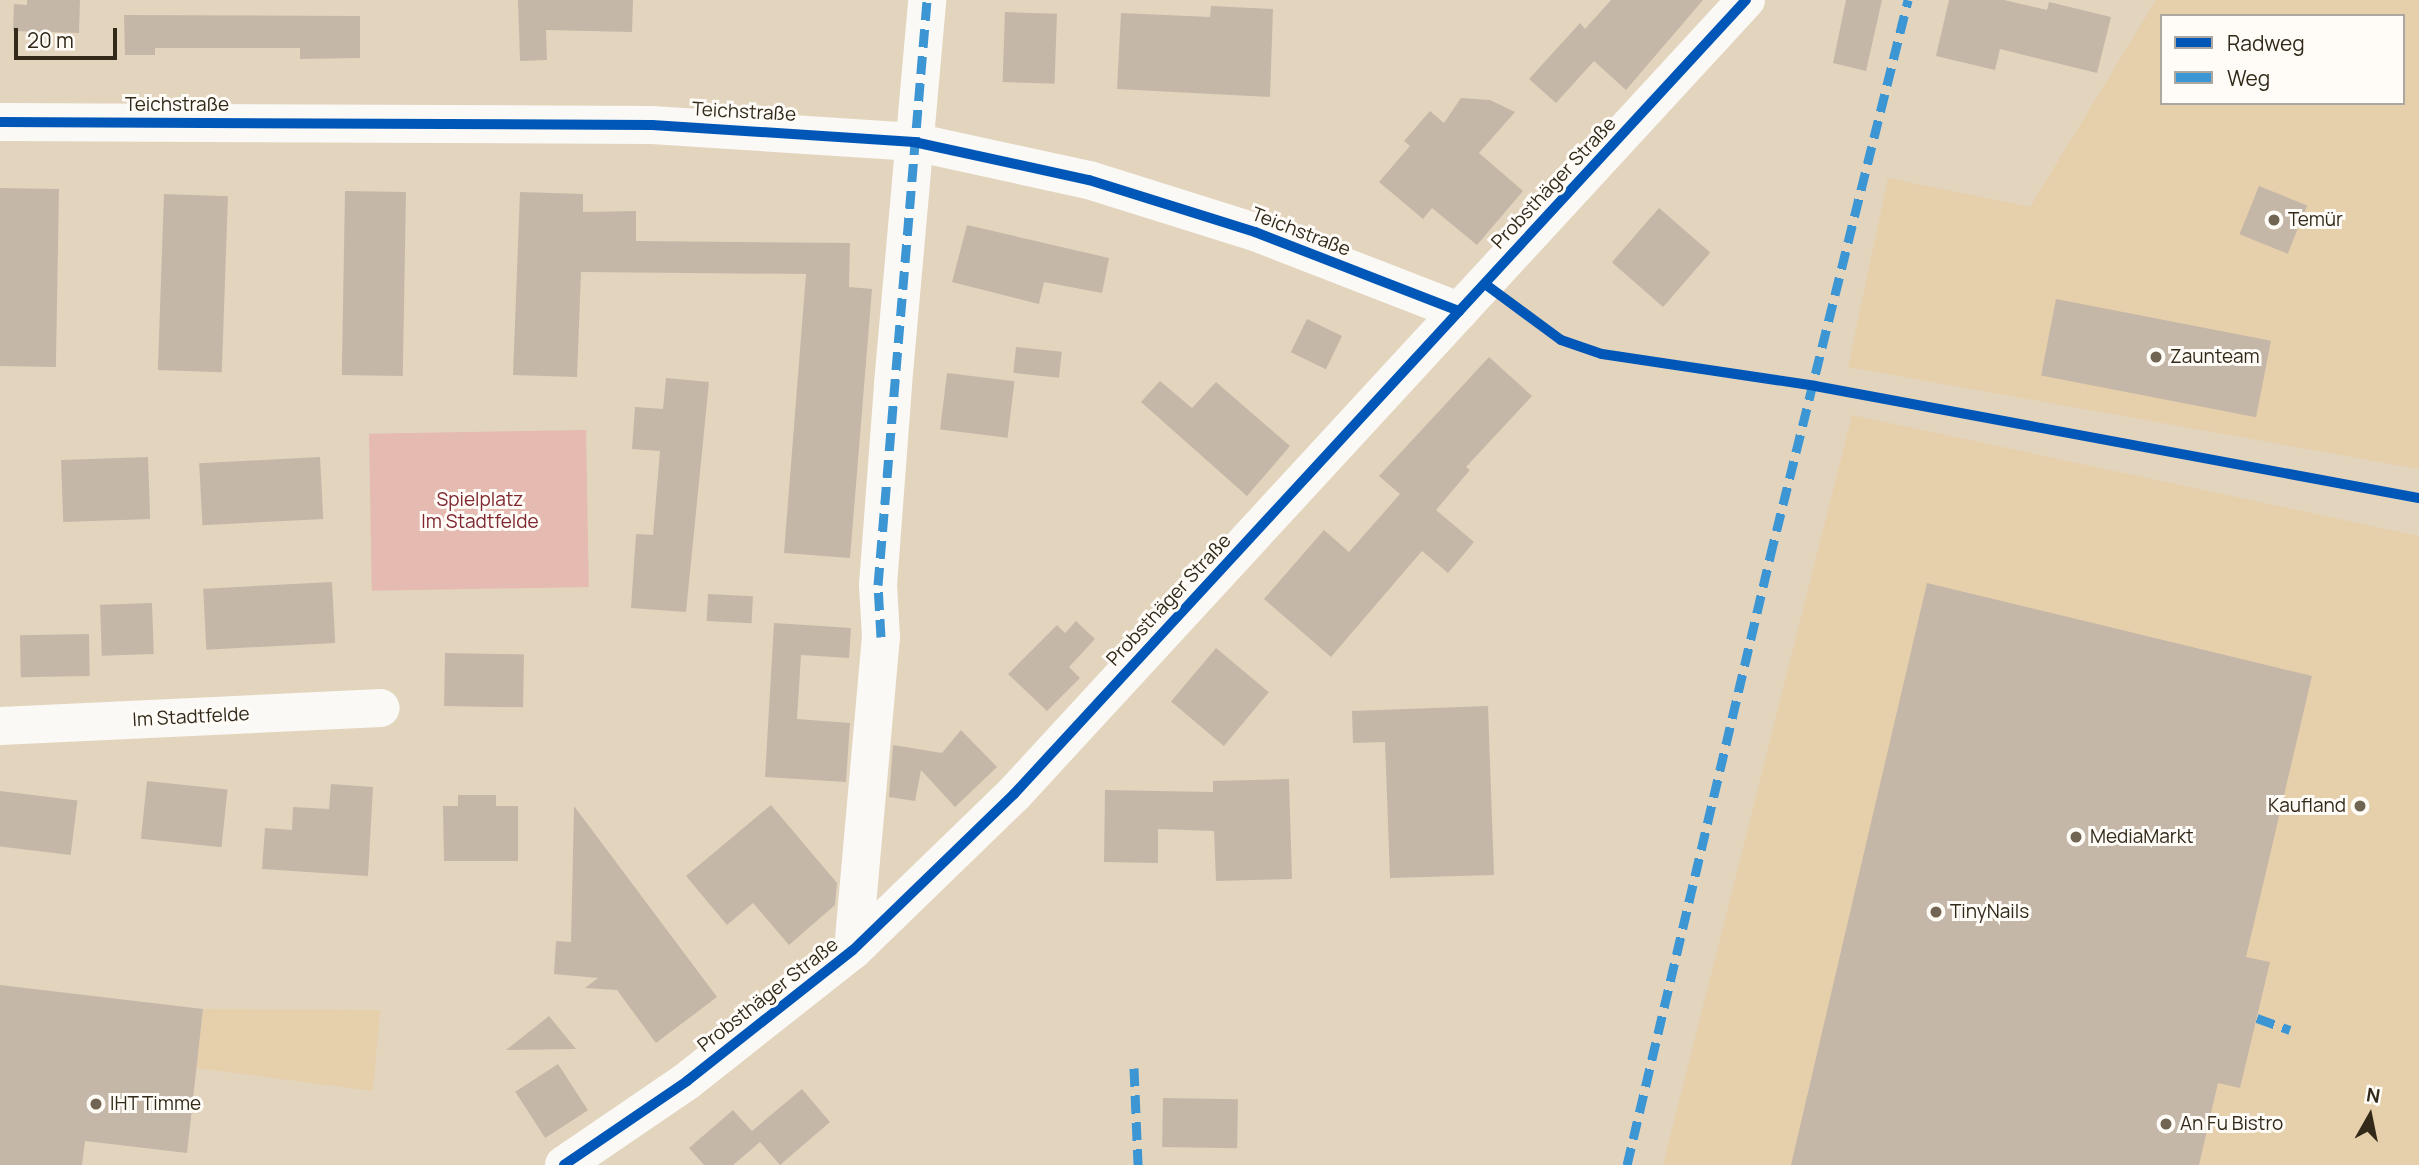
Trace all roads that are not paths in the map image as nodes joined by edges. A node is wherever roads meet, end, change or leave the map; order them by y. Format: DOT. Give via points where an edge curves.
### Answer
graph roads {
  1 [pos="927,0"];
  2 [pos="1746,0"];
  3 [pos="0,122"];
  4 [pos="914,142"];
  5 [pos="1459,311"];
  6 [pos="381,708"];
  7 [pos="0,726"];
  8 [pos="853,950"];
  9 [pos="564,1165"];
  1 -- 4 [label="street, Probsthäger Straße"];
  2 -- 5 [label="street, Probsthäger Straße"];
  3 -- 4 [label="street, Teichstraße" via="652,125"];
  4 -- 5 [label="street, Teichstraße" via="1090,180 1255,232"];
  4 -- 8 [label="street, Probsthäger Straße" via="878,585 881,637"];
  5 -- 8 [label="street, Probsthäger Straße" via="1014,794"];
  6 -- 7 [label="street, Im Stadtfelde"];
  8 -- 9 [label="street, Probsthäger Straße" via="687,1081"];
}
